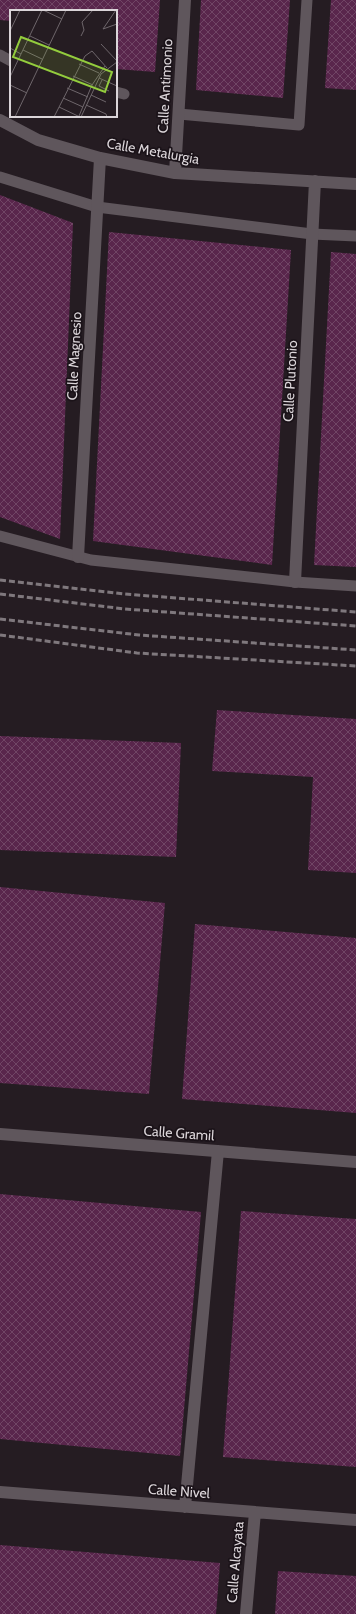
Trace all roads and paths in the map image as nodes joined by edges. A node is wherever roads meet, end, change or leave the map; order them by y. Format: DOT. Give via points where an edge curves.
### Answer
graph roads {
  1 [pos="185,0"];
  2 [pos="307,0"];
  3 [pos="0,55"];
  4 [pos="10,60"];
  5 [pos="179,114"];
  6 [pos="0,120"];
  7 [pos="100,158"];
  8 [pos="175,173"];
  9 [pos="0,177"];
  10 [pos="315,181"];
  11 [pos="356,184"];
  12 [pos="97,207"];
  13 [pos="312,234"];
  14 [pos="356,236"];
  15 [pos="0,536"];
  16 [pos="78,556"];
  17 [pos="295,582"];
  18 [pos="356,586"];
  19 [pos="0,1134"];
  20 [pos="218,1151"];
  21 [pos="356,1162"];
  22 [pos="0,1492"];
  23 [pos="185,1507"];
  24 [pos="255,1512"];
  25 [pos="356,1520"];
  26 [pos="246,1614"];
  1 -- 5 [label="street, Calle Antimonio"];
  2 -- 5 [label="lane" via="299,125"];
  3 -- 4 [label="lane"];
  5 -- 8 [label="street, Calle Antimonio"];
  6 -- 7 [label="street, Calle Metalurgia" via="38,140"];
  7 -- 8 [label="street, Calle Metalurgia"];
  7 -- 12 [label="street, Calle Magnesio"];
  8 -- 10 [label="street, Calle Metalurgia"];
  9 -- 12 [label="lane"];
  10 -- 11 [label="street, Calle Metalurgia"];
  10 -- 13 [label="street, Calle Plutonio"];
  12 -- 13 [label="lane"];
  12 -- 16 [label="street, Calle Magnesio"];
  13 -- 14 [label="lane"];
  13 -- 17 [label="street, Calle Plutonio"];
  15 -- 16 [label="lane"];
  16 -- 17 [label="lane" via="91,560"];
  17 -- 18 [label="lane"];
  19 -- 20 [label="street, Calle Gramil"];
  20 -- 21 [label="street, Calle Gramil"];
  20 -- 23 [label="street"];
  22 -- 23 [label="street, Calle Nivel"];
  23 -- 24 [label="street, Calle Nivel"];
  24 -- 25 [label="street, Calle Nivel"];
  24 -- 26 [label="street, Calle Alcayata"];
}
